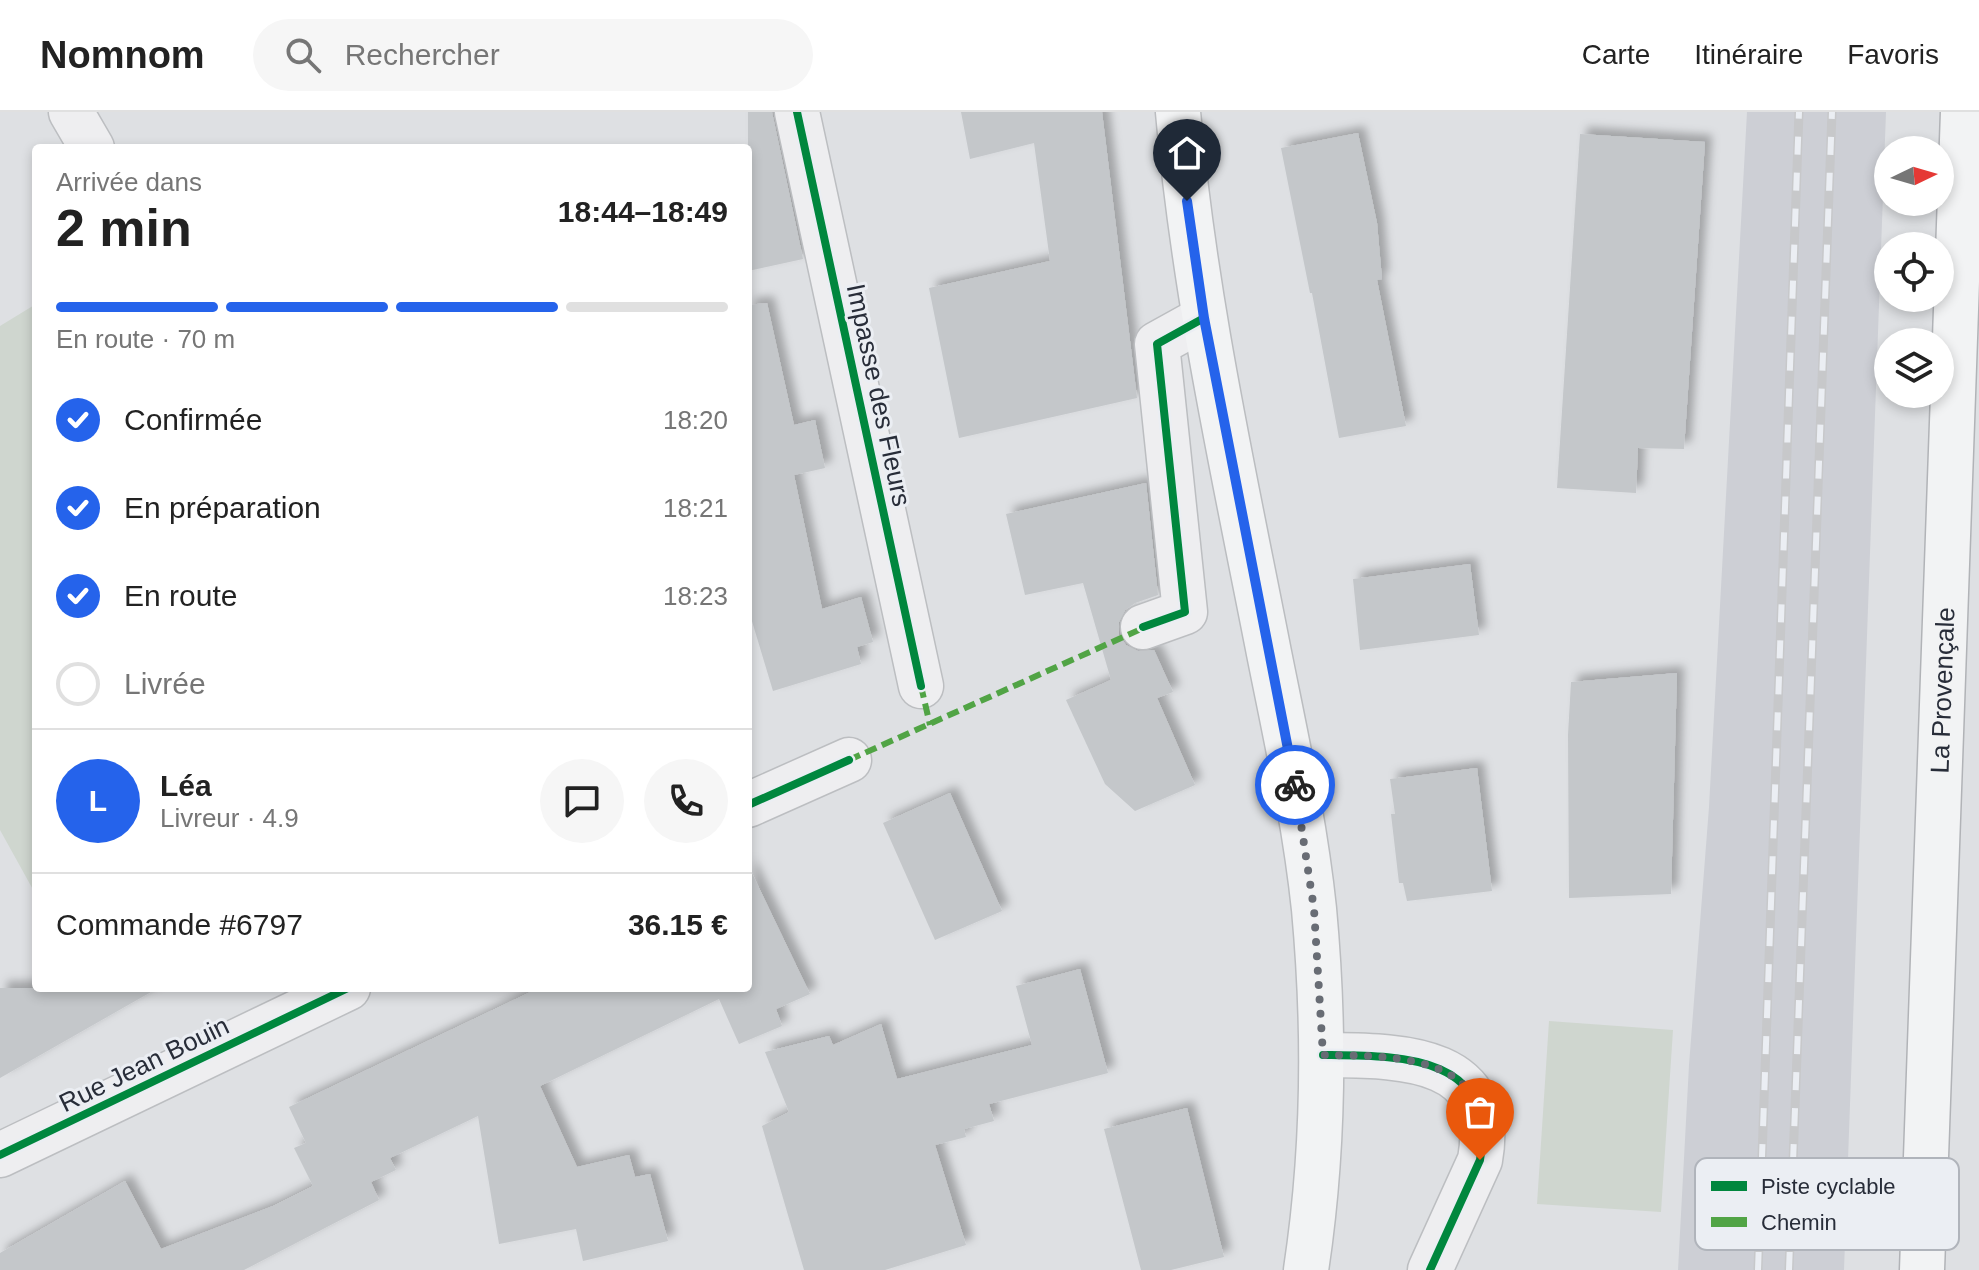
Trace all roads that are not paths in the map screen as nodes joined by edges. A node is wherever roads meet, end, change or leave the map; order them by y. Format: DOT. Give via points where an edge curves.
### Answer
graph roads {
  1 [pos="71,112"];
  2 [pos="797,112"];
  3 [pos="1178,112"];
  4 [pos="1963,112"];
  5 [pos="90,144"];
  6 [pos="1204,318"];
  7 [pos="1143,627"];
  8 [pos="921,686"];
  9 [pos="849,760"];
  10 [pos="752,803"];
  11 [pos="340,992"];
  12 [pos="1323,1055"];
  13 [pos="0,1155"];
  14 [pos="1926,1158"];
  15 [pos="1923,1250"];
  16 [pos="1306,1270"];
  17 [pos="1430,1270"];
  18 [pos="1922,1270"];
  1 -- 5 [label="street"];
  2 -- 8 [label="street, Impasse des Fleurs"];
  3 -- 6 [label="main road"];
  4 -- 14 [label="main road, La Provençale"];
  6 -- 7 [label="street" via="1157,344 1185,612"];
  6 -- 12 [label="main road" via="1302,823 1314,909"];
  9 -- 10 [label="street"];
  11 -- 13 [label="street, Rue Jean Bouin"];
  12 -- 16 [label="main road"];
  12 -- 17 [label="street" via="1424,1063 1455,1077 1478,1108 1484,1142 1480,1160"];
  15 -- 18 [label="main road, La Provençale"];
}
